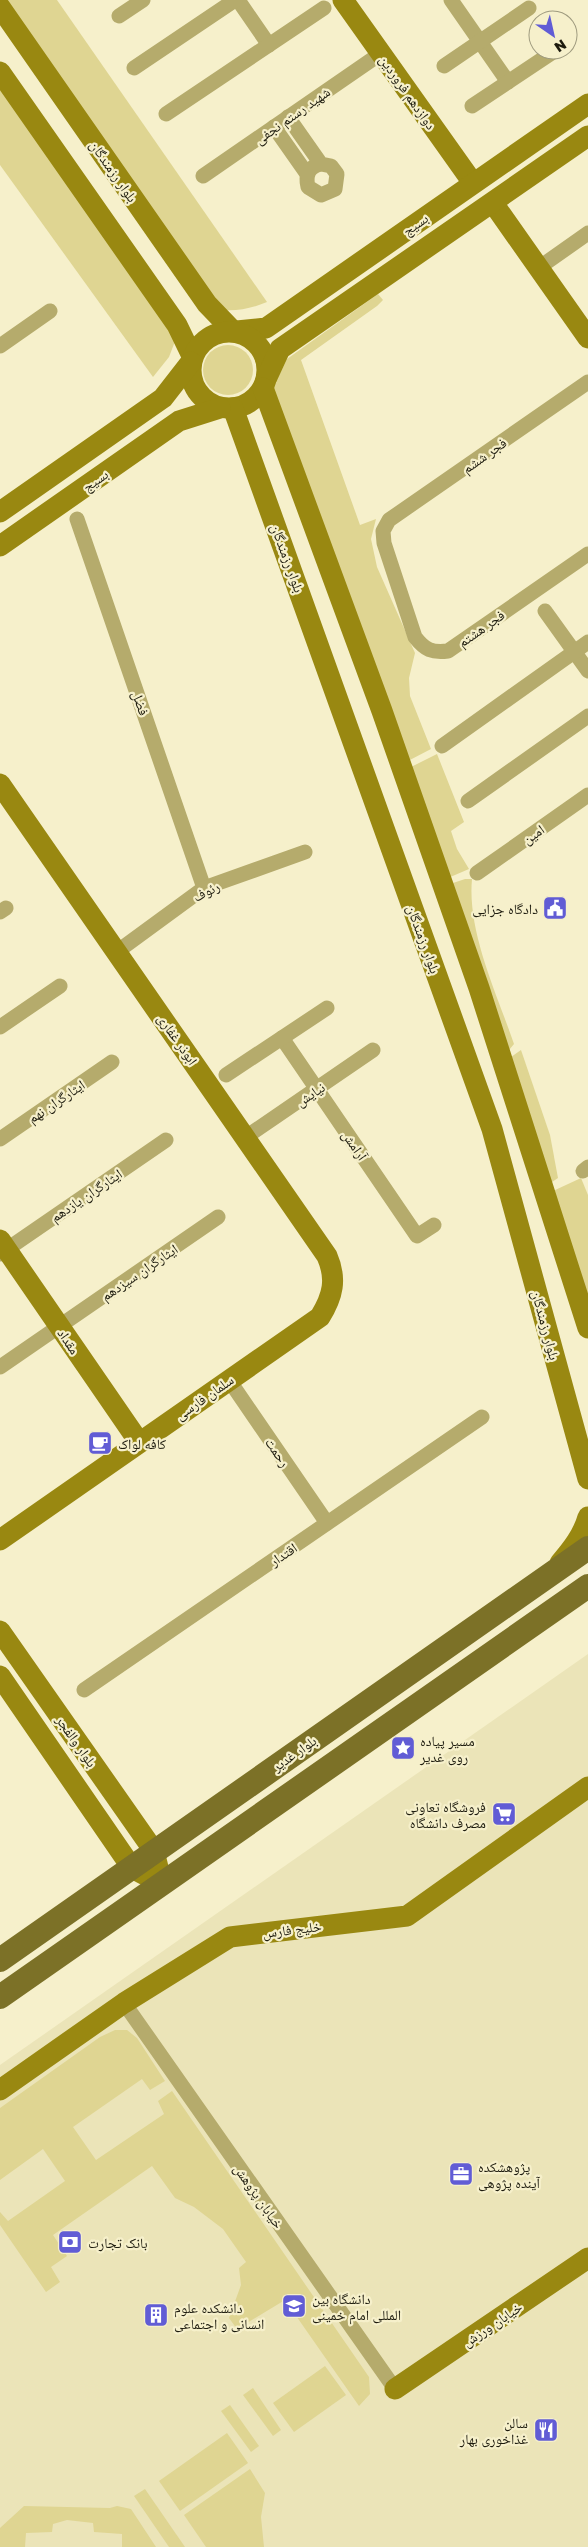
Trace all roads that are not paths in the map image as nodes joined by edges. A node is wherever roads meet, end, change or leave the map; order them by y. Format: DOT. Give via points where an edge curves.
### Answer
graph roads {
  1 [pos="143,0"];
  2 [pos="236,0"];
  3 [pos="451,0"];
  4 [pos="334,4"];
  5 [pos="0,7"];
  6 [pos="530,8"];
  7 [pos="119,16"];
  8 [pos="480,42"];
  9 [pos="269,45"];
  10 [pos="380,54"];
  11 [pos="541,60"];
  12 [pos="444,66"];
  13 [pos="134,68"];
  14 [pos="0,72"];
  15 [pos="508,82"];
  16 [pos="588,104"];
  17 [pos="472,106"];
  18 [pos="166,114"];
  19 [pos="288,117"];
  20 [pos="274,127"];
  21 [pos="588,136"];
  22 [pos="321,164"];
  23 [pos="308,174"];
  24 [pos="203,176"];
  25 [pos="473,184"];
  26 [pos="493,203"];
  27 [pos="588,233"];
  28 [pos="540,267"];
  29 [pos="50,311"];
  30 [pos="235,331"];
  31 [pos="588,338"];
  32 [pos="0,346"];
  33 [pos="192,359"];
  34 [pos="265,382"];
  35 [pos="588,382"];
  36 [pos="227,408"];
  37 [pos="0,512"];
  38 [pos="77,519"];
  39 [pos="383,531"];
  40 [pos="0,546"];
  41 [pos="588,554"];
  42 [pos="546,611"];
  43 [pos="588,642"];
  44 [pos="574,652"];
  45 [pos="588,671"];
  46 [pos="588,716"];
  47 [pos="442,746"];
  48 [pos="0,784"];
  49 [pos="588,795"];
  50 [pos="468,801"];
  51 [pos="305,852"];
  52 [pos="477,874"];
  53 [pos="204,888"];
  54 [pos="118,951"];
  55 [pos="60,986"];
  56 [pos="327,1008"];
  57 [pos="0,1027"];
  58 [pos="282,1038"];
  59 [pos="373,1050"];
  60 [pos="112,1062"];
  61 [pos="226,1075"];
  62 [pos="316,1089"];
  63 [pos="246,1137"];
  64 [pos="0,1139"];
  65 [pos="166,1140"];
  66 [pos="218,1217"];
  67 [pos="434,1224"];
  68 [pos="2,1248"];
  69 [pos="329,1302"];
  70 [pos="59,1326"];
  71 [pos="588,1328"];
  72 [pos="0,1367"];
  73 [pos="229,1380"];
  74 [pos="482,1417"];
  75 [pos="139,1442"];
  76 [pos="588,1479"];
  77 [pos="588,1517"];
  78 [pos="327,1523"];
  79 [pos="0,1540"];
  80 [pos="588,1548"];
  81 [pos="552,1572"];
  82 [pos="588,1586"];
  83 [pos="0,1631"];
  84 [pos="0,1676"];
  85 [pos="84,1690"];
  86 [pos="588,1786"];
  87 [pos="154,1851"];
  88 [pos="132,1868"];
  89 [pos="162,1884"];
  90 [pos="0,1960"];
  91 [pos="0,1997"];
  92 [pos="124,2004"];
  93 [pos="0,2090"];
  94 [pos="588,2258"];
  95 [pos="395,2390"];
  1 -- 7 [label="street"];
  2 -- 9 [label="street"];
  2 -- 13 [label="street"];
  3 -- 8 [label="street"];
  4 -- 9 [label="street"];
  4 -- 10 [label="main road, دوازدهم فروردین"];
  5 -- 30 [label="main road, بلوار رزمندگان" via="207,304"];
  6 -- 8 [label="street"];
  8 -- 12 [label="street"];
  8 -- 15 [label="street"];
  9 -- 18 [label="street"];
  10 -- 19 [label="street, شهید رستم نجفی"];
  10 -- 25 [label="main road, دوازدهم فروردین"];
  11 -- 15 [label="street"];
  14 -- 33 [label="main road" via="177,325"];
  15 -- 17 [label="street"];
  16 -- 25 [label="main road, بسیج"];
  19 -- 20 [label="street, شهید رستم نجفی"];
  19 -- 22 [label="street"];
  20 -- 23 [label="street"];
  20 -- 24 [label="street, شهید رستم نجفی"];
  21 -- 26 [label="main road, بسیج"];
  22 -- 23 [label="street" via="312,167"];
  22 -- 23 [label="street" via="331,166 337,174 337,184 331,192 321,195 312,191 307,182"];
  25 -- 30 [label="main road, بسیج" via="266,328"];
  26 -- 28 [label="main road"];
  26 -- 34 [label="main road, بسیج" via="280,349"];
  27 -- 28 [label="street"];
  28 -- 31 [label="main road"];
  29 -- 32 [label="street"];
  30 -- 33 [label="main road" via="209,337 199,345"];
  30 -- 34 [label="main road" via="250,337 261,348 267,362"];
  33 -- 36 [label="main road" via="191,377 196,391 207,402"];
  33 -- 37 [label="main road, بسیج" via="163,398"];
  34 -- 36 [label="main road" via="251,401"];
  34 -- 71 [label="main road" via="476,979"];
  35 -- 39 [label="street, فجر ششم" via="389,520"];
  36 -- 40 [label="main road, بسیج" via="179,421"];
  36 -- 76 [label="main road, بلوار رزمندگان" via="492,1129"];
  38 -- 53 [label="street, فضل"];
  39 -- 41 [label="street, فجر هشتم" via="384,543 416,636 423,647 435,652 448,651"];
  42 -- 44 [label="street"];
  43 -- 44 [label="street"];
  44 -- 45 [label="street"];
  44 -- 47 [label="street"];
  46 -- 50 [label="street"];
  48 -- 54 [label="main road, ابوذر غفاری"];
  49 -- 52 [label="street, امین"];
  51 -- 53 [label="street, رئوف"];
  53 -- 54 [label="street, رئوف"];
  54 -- 63 [label="main road, ابوذر غفاری"];
  55 -- 57 [label="street"];
  56 -- 58 [label="street"];
  58 -- 61 [label="street"];
  58 -- 62 [label="street, آرامش"];
  59 -- 62 [label="street, نیایش"];
  60 -- 64 [label="street, ایثارگران نهم"];
  62 -- 63 [label="street, نیایش"];
  62 -- 67 [label="street, آرامش" via="417,1236"];
  63 -- 69 [label="main road, ابوذر غفاری" via="327,1256 333,1270"];
  65 -- 68 [label="street, ایثارگران یازدهم"];
  66 -- 70 [label="street, ایثارگران سیزدهم"];
  68 -- 70 [label="main road, مقداد"];
  69 -- 73 [label="main road, سلمان فارسی" via="320,1317"];
  70 -- 72 [label="street, ایثارگران سیزدهم"];
  70 -- 75 [label="main road, مقداد"];
  73 -- 75 [label="main road, سلمان فارسی"];
  73 -- 78 [label="street, رحمت"];
  74 -- 78 [label="street, اقتدار"];
  75 -- 79 [label="main road, سلمان فارسی"];
  77 -- 81 [label="main road" via="585,1529 572,1550"];
  78 -- 85 [label="street, اقتدار"];
  80 -- 81 [label="main road, بلوار غدیر"];
  81 -- 87 [label="main road, بلوار غدیر"];
  82 -- 89 [label="main road"];
  83 -- 87 [label="main road, بلوار والفجر"];
  84 -- 88 [label="main road, بلوار والفجر"];
  86 -- 92 [label="main road, خلیج فارس" via="407,1916 230,1937"];
  87 -- 88 [label="main road, بلوار غدیر"];
  87 -- 89 [label="main road"];
  88 -- 89 [label="main road"];
  88 -- 90 [label="main road, بلوار غدیر"];
  89 -- 91 [label="main road"];
  92 -- 93 [label="main road, خلیج فارس"];
  92 -- 95 [label="street, خیابان پژوهش"];
  94 -- 95 [label="main road, خیابان ورزش"];
}
